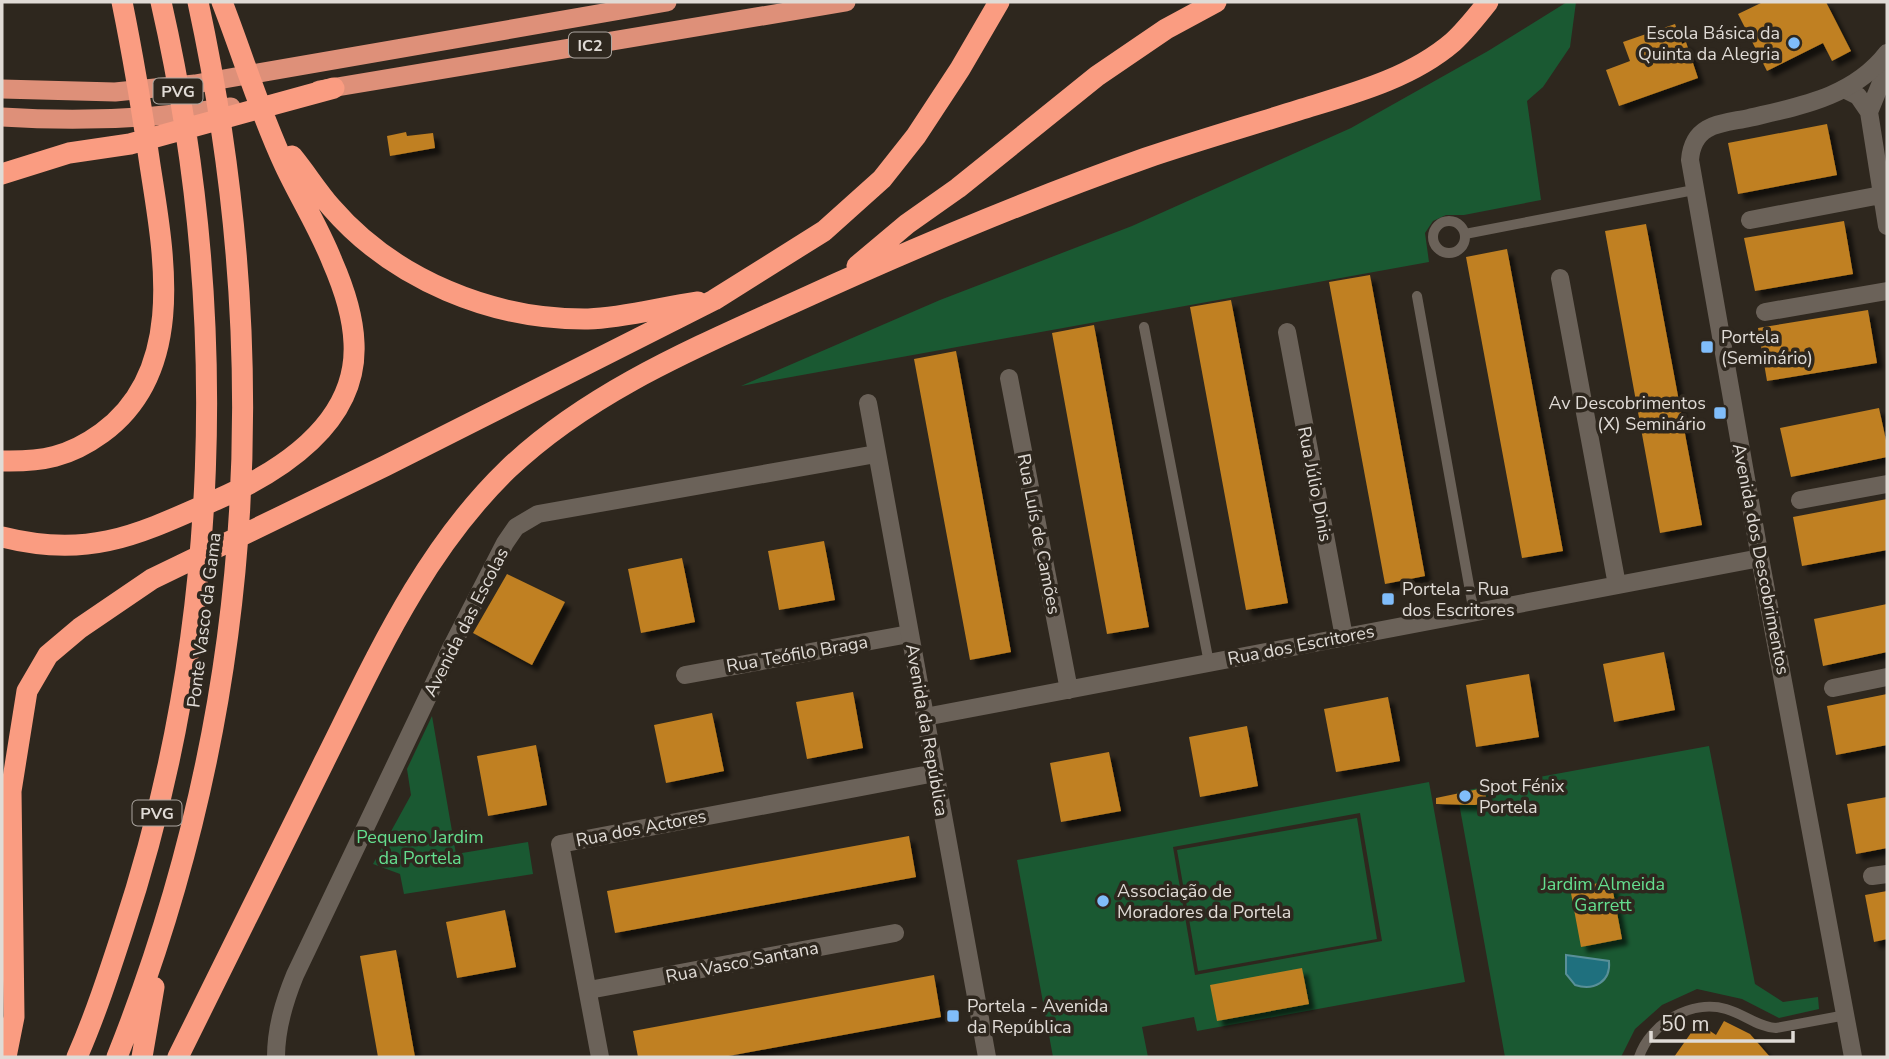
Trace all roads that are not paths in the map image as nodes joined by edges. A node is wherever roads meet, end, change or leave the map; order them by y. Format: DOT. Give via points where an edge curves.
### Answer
graph roads {
  1 [pos="122,2"];
  2 [pos="161,2"];
  3 [pos="198,2"];
  4 [pos="222,2"];
  5 [pos="667,2"];
  6 [pos="846,2"];
  7 [pos="999,2"];
  8 [pos="1216,2"];
  9 [pos="1488,2"];
  10 [pos="1887,53"];
  11 [pos="1887,68"];
  12 [pos="334,88"];
  13 [pos="2,89"];
  14 [pos="1843,89"];
  15 [pos="1869,112"];
  16 [pos="2,117"];
  17 [pos="271,131"];
  18 [pos="2,174"];
  19 [pos="1693,190"];
  20 [pos="1881,195"];
  21 [pos="1750,220"];
  22 [pos="1887,226"];
  23 [pos="1465,234"];
  24 [pos="1560,278"];
  25 [pos="836,283"];
  26 [pos="1887,291"];
  27 [pos="1418,296"];
  28 [pos="714,300"];
  29 [pos="1765,312"];
  30 [pos="1144,327"];
  31 [pos="1287,332"];
  32 [pos="1009,378"];
  33 [pos="868,403"];
  34 [pos="876,454"];
  35 [pos="2,461"];
  36 [pos="1887,484"];
  37 [pos="1800,500"];
  38 [pos="2,537"];
  39 [pos="1760,558"];
  40 [pos="1617,585"];
  41 [pos="1474,613"];
  42 [pos="909,634"];
  43 [pos="1344,637"];
  44 [pos="1209,663"];
  45 [pos="685,675"];
  46 [pos="1887,677"];
  47 [pos="1833,688"];
  48 [pos="1069,690"];
  49 [pos="925,717"];
  50 [pos="22,725"];
  51 [pos="2,761"];
  52 [pos="935,773"];
  53 [pos="167,916"];
  54 [pos="895,933"];
  55 [pos="589,990"];
  56 [pos="100,1000"];
  57 [pos="1846,1015"];
  58 [pos="6,1057"];
  59 [pos="62,1057"];
  60 [pos="76,1057"];
  61 [pos="117,1057"];
  62 [pos="142,1057"];
  63 [pos="178,1057"];
  64 [pos="276,1057"];
  65 [pos="600,1057"];
  66 [pos="987,1057"];
  67 [pos="1639,1057"];
  68 [pos="1853,1057"];
  1 -- 35 [label="highway" via="164,276 160,337 144,386 114,425 60,456 35,462"];
  2 -- 56 [label="highway, Ponte Vasco da Gama / PVG" via="180,104 204,294 207,442 202,541 194,621 164,787"];
  3 -- 53 [label="highway, Ponte Vasco da Gama / PVG" via="229,175 241,299 244,420 233,600 221,681 200,795"];
  4 -- 17 [label="highway"];
  5 -- 13 [label="highway, IC2" via="195,84 115,92"];
  6 -- 12 [label="highway, IC2"];
  7 -- 28 [label="highway" via="916,136 882,179 824,231"];
  8 -- 25 [label="highway" via="1097,75"];
  9 -- 25 [label="highway" via="1451,44 1385,81 1040,196"];
  10 -- 14 [label="street, Avenida dos Descobrimentos" via="1864,77"];
  11 -- 15 [label="street"];
  12 -- 16 [label="highway, IC2" via="174,114 78,120"];
  12 -- 18 [label="highway" via="130,144 69,153"];
  14 -- 15 [label="street" via="1858,96"];
  14 -- 19 [label="street, Avenida dos Descobrimentos" via="1810,104 1705,130 1691,151"];
  15 -- 20 [label="street"];
  17 -- 28 [label="highway" via="332,208 385,256 475,302 530,315 590,319"];
  17 -- 38 [label="highway" via="333,262 351,316 352,366 335,413 298,453 263,476 149,529 96,544 62,547"];
  19 -- 23 [label="lane"];
  19 -- 39 [label="street, Avenida dos Descobrimentos"];
  20 -- 21 [label="street"];
  20 -- 22 [label="street"];
  24 -- 40 [label="street"];
  25 -- 63 [label="highway" via="628,382 538,444 473,506 415,585"];
  26 -- 29 [label="street"];
  27 -- 41 [label="lane"];
  28 -- 50 [label="highway" via="152,579 48,655 27,691"];
  30 -- 44 [label="lane"];
  31 -- 43 [label="street, Rua Júlio Dinis"];
  32 -- 48 [label="street, Rua Luís de Camões"];
  33 -- 34 [label="street, Avenida da República"];
  34 -- 42 [label="street, Avenida da República"];
  34 -- 64 [label="street, Avenida das Escolas" via="538,514 516,527 452,646 295,975 281,1017"];
  36 -- 37 [label="street"];
  39 -- 40 [label="street, Rua dos Escritores"];
  39 -- 57 [label="street, Avenida dos Descobrimentos"];
  40 -- 41 [label="street, Rua dos Escritores"];
  41 -- 43 [label="street, Rua dos Escritores"];
  42 -- 45 [label="street, Rua Teófilo Braga"];
  42 -- 49 [label="street, Avenida da República"];
  43 -- 44 [label="street, Rua dos Escritores"];
  44 -- 48 [label="street, Rua dos Escritores"];
  46 -- 47 [label="street"];
  48 -- 49 [label="street, Rua dos Escritores"];
  49 -- 52 [label="street, Avenida da República"];
  50 -- 51 [label="highway"];
  50 -- 58 [label="highway" via="11,791 14,1017"];
  52 -- 55 [label="street, Rua dos Actores" via="560,844"];
  52 -- 66 [label="street, Avenida da República"];
  53 -- 61 [label="highway, Ponte Vasco da Gama / PVG"];
  53 -- 62 [label="highway"];
  54 -- 55 [label="street, Rua Vasco Santana"];
  55 -- 65 [label="street, Rua dos Actores"];
  56 -- 59 [label="highway"];
  56 -- 60 [label="highway, Ponte Vasco da Gama / PVG"];
  57 -- 67 [label="lane" via="1776,1028 1722,1008 1698,1008 1675,1015 1656,1029"];
  57 -- 68 [label="street, Avenida dos Descobrimentos"];
}
